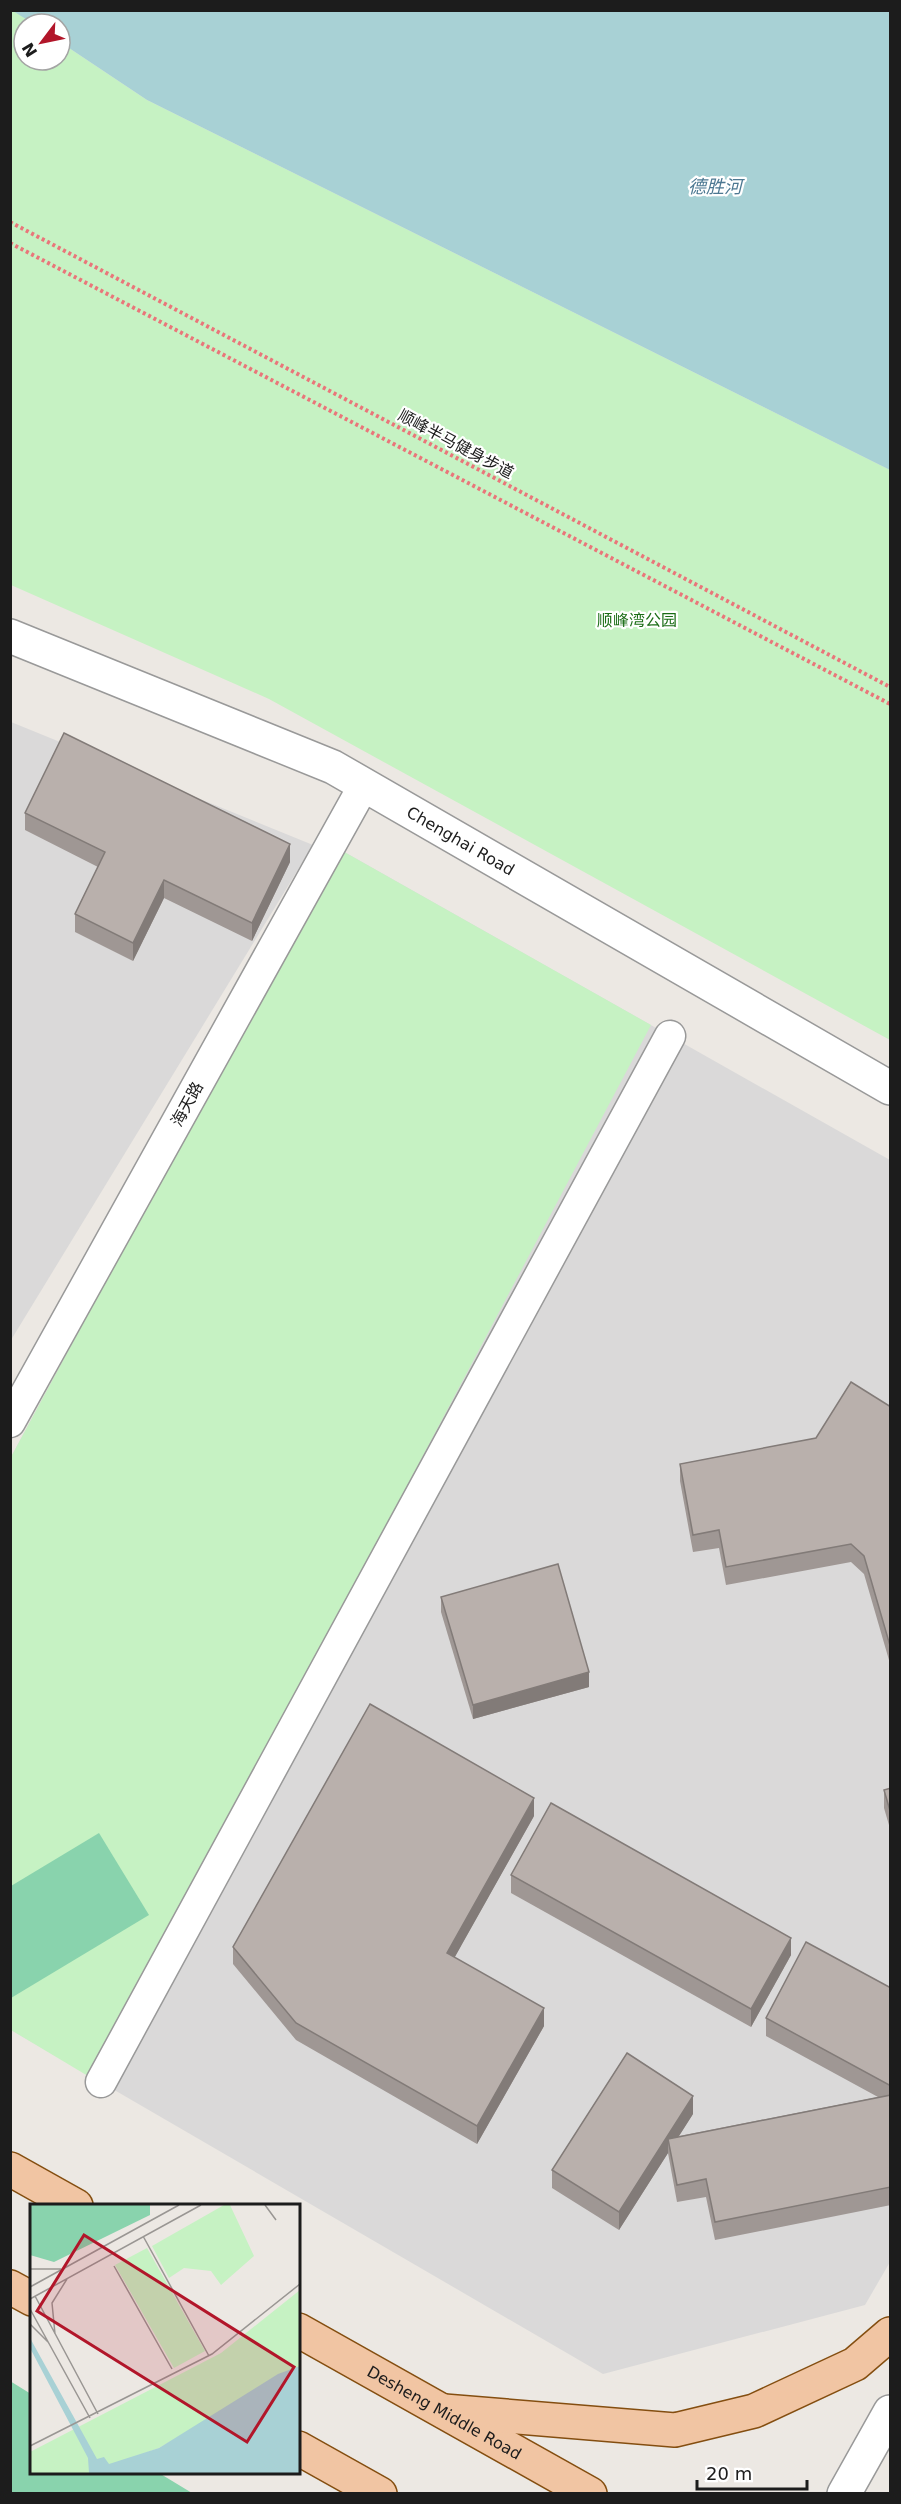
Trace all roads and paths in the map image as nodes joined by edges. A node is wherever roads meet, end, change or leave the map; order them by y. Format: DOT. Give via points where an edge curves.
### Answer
graph roads {
  1 [pos="10,222"];
  2 [pos="10,243"];
  3 [pos="10,636"];
  4 [pos="891,687"];
  5 [pos="891,704"];
  6 [pos="364,785"];
  7 [pos="670,1036"];
  8 [pos="891,1088"];
  9 [pos="10,1422"];
  10 [pos="101,2082"];
  11 [pos="10,2169"];
  12 [pos="74,2204"];
  13 [pos="10,2287"];
  14 [pos="30,2298"];
  15 [pos="300,2331"];
  16 [pos="891,2334"];
  17 [pos="444,2412"];
  18 [pos="891,2412"];
  19 [pos="300,2449"];
  20 [pos="380,2493"];
  21 [pos="590,2493"];
  22 [pos="844,2493"];
  1 -- 4 [label="path, 顺峰半马健身步道"];
  2 -- 5 [label="path"];
  3 -- 6 [label="street, Chenghai Road" via="333,767"];
  6 -- 8 [label="street, Chenghai Road"];
  6 -- 9 [label="street, 海天路"];
  7 -- 10 [label="street"];
  11 -- 12 [label="main road"];
  13 -- 14 [label="main road"];
  15 -- 17 [label="main road, Desheng Middle Road"];
  16 -- 17 [label="main road" via="855,2364 754,2411 675,2430"];
  17 -- 21 [label="main road, Desheng Middle Road"];
  18 -- 22 [label="street"];
  19 -- 20 [label="main road"];
}
